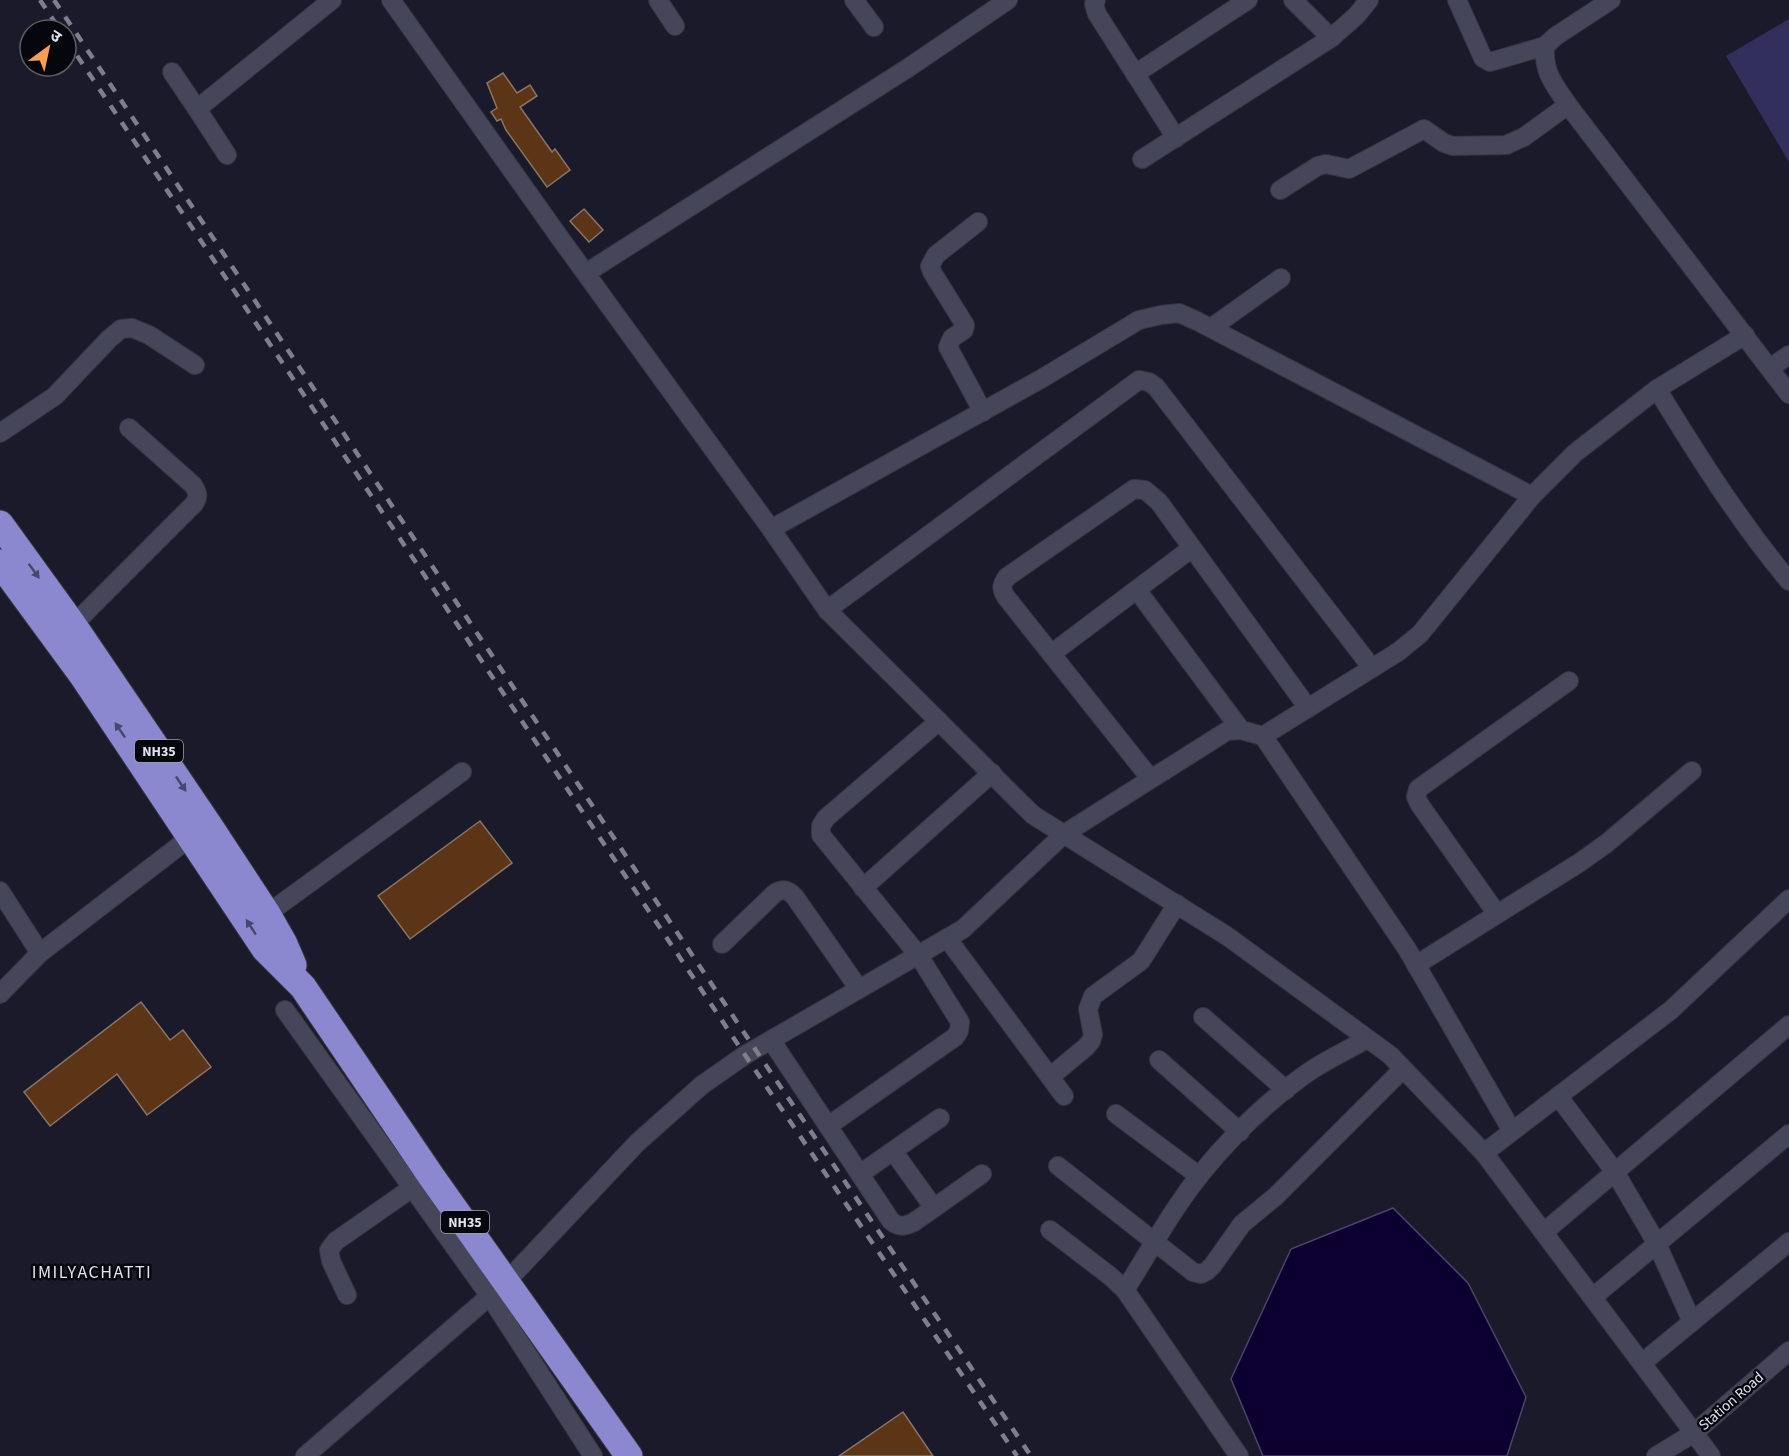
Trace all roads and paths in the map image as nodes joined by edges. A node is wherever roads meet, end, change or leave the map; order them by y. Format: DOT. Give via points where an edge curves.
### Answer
graph roads {
  1 [pos="332,0"];
  2 [pos="391,0"];
  3 [pos="658,0"];
  4 [pos="854,0"];
  5 [pos="1008,0"];
  6 [pos="1096,0"];
  7 [pos="1248,0"];
  8 [pos="1293,0"];
  9 [pos="1370,0"];
  10 [pos="1457,0"];
  11 [pos="1611,0"];
  12 [pos="675,27"];
  13 [pos="874,27"];
  14 [pos="1330,38"];
  15 [pos="1545,46"];
  16 [pos="172,72"];
  17 [pos="1135,74"];
  18 [pos="1568,105"];
  19 [pos="197,109"];
  20 [pos="1176,138"];
  21 [pos="227,155"];
  22 [pos="1142,159"];
  23 [pos="1280,190"];
  24 [pos="978,222"];
  25 [pos="586,273"];
  26 [pos="1281,278"];
  27 [pos="1211,328"];
  28 [pos="1745,336"];
  29 [pos="1789,355"];
  30 [pos="195,365"];
  31 [pos="1770,368"];
  32 [pos="1657,390"];
  33 [pos="1789,394"];
  34 [pos="983,412"];
  35 [pos="129,428"];
  36 [pos="0,433"];
  37 [pos="1532,496"];
  38 [pos="0,524"];
  39 [pos="771,529"];
  40 [pos="1192,548"];
  41 [pos="0,563"];
  42 [pos="1789,581"];
  43 [pos="1137,590"];
  44 [pos="827,610"];
  45 [pos="73,625"];
  46 [pos="1051,654"];
  47 [pos="1372,668"];
  48 [pos="1569,681"];
  49 [pos="1308,708"];
  50 [pos="939,721"];
  51 [pos="1241,730"];
  52 [pos="1263,736"];
  53 [pos="1692,771"];
  54 [pos="462,772"];
  55 [pos="992,773"];
  56 [pos="1150,778"];
  57 [pos="1064,834"];
  58 [pos="192,836"];
  59 [pos="863,888"];
  60 [pos="0,891"];
  61 [pos="1789,899"];
  62 [pos="1177,904"];
  63 [pos="267,914"];
  64 [pos="1497,914"];
  65 [pos="947,938"];
  66 [pos="722,944"];
  67 [pos="40,953"];
  68 [pos="919,956"];
  69 [pos="1416,965"];
  70 [pos="303,987"];
  71 [pos="859,989"];
  72 [pos="0,994"];
  73 [pos="285,1010"];
  74 [pos="1203,1017"];
  75 [pos="1789,1025"];
  76 [pos="1367,1039"];
  77 [pos="771,1040"];
  78 [pos="1159,1060"];
  79 [pos="1403,1069"];
  80 [pos="1050,1077"];
  81 [pos="1286,1090"];
  82 [pos="1064,1096"];
  83 [pos="1558,1096"];
  84 [pos="1116,1113"];
  85 [pos="940,1118"];
  86 [pos="828,1126"];
  87 [pos="1512,1131"];
  88 [pos="1240,1132"];
  89 [pos="1789,1134"];
  90 [pos="893,1151"];
  91 [pos="1484,1153"];
  92 [pos="1058,1166"];
  93 [pos="1615,1172"];
  94 [pos="860,1174"];
  95 [pos="982,1174"];
  96 [pos="1199,1176"];
  97 [pos="422,1181"];
  98 [pos="934,1208"];
  99 [pos="1050,1230"];
  100 [pos="1544,1232"];
  101 [pos="1155,1242"];
  102 [pos="1789,1242"];
  103 [pos="1657,1244"];
  104 [pos="498,1288"];
  105 [pos="1125,1290"];
  106 [pos="347,1295"];
  107 [pos="1593,1297"];
  108 [pos="1692,1322"];
  109 [pos="1789,1351"];
  110 [pos="1642,1363"];
  111 [pos="1694,1433"];
  112 [pos="305,1456"];
  113 [pos="593,1456"];
  114 [pos="629,1456"];
  115 [pos="1239,1456"];
  116 [pos="1656,1456"];
  117 [pos="1711,1456"];
  1 -- 19 [label="street"];
  2 -- 25 [label="street"];
  3 -- 12 [label="street"];
  4 -- 13 [label="street"];
  5 -- 25 [label="street"];
  6 -- 17 [label="street" via="1097,14"];
  7 -- 17 [label="street"];
  8 -- 14 [label="street"];
  9 -- 14 [label="street"];
  10 -- 15 [label="street" via="1483,58 1490,62"];
  11 -- 15 [label="street"];
  14 -- 20 [label="street"];
  15 -- 18 [label="street" via="1544,62 1550,78"];
  16 -- 19 [label="street"];
  17 -- 20 [label="street"];
  18 -- 23 [label="street" via="1506,145 1453,146 1424,129 1349,169 1318,166"];
  18 -- 28 [label="street"];
  19 -- 21 [label="street"];
  20 -- 22 [label="street"];
  24 -- 34 [label="street" via="936,255 930,266 965,325 948,347"];
  25 -- 39 [label="street"];
  26 -- 27 [label="street"];
  27 -- 34 [label="street" via="1179,314 1139,320"];
  27 -- 37 [label="street"];
  28 -- 31 [label="street"];
  28 -- 32 [label="street"];
  29 -- 31 [label="street"];
  30 -- 36 [label="street" via="149,335 132,328 122,329 55,396"];
  31 -- 33 [label="street"];
  32 -- 37 [label="street" via="1575,453"];
  32 -- 42 [label="street" via="1718,487"];
  34 -- 39 [label="street"];
  35 -- 45 [label="street" via="193,485 198,498"];
  37 -- 47 [label="street" via="1420,634"];
  38 -- 45 [label="highway, NH35, one-way"];
  39 -- 44 [label="street"];
  40 -- 43 [label="street"];
  40 -- 46 [label="street" via="1158,502 1145,490 1134,489 1007,577 1002,589 1006,597"];
  40 -- 49 [label="street"];
  58 -- 41 [label="highway, NH35, one-way"];
  43 -- 46 [label="street"];
  43 -- 51 [label="street"];
  44 -- 47 [label="street" via="1139,380 1156,387"];
  44 -- 50 [label="street"];
  45 -- 63 [label="highway, NH35, one-way"];
  46 -- 56 [label="street"];
  47 -- 49 [label="street"];
  48 -- 64 [label="street" via="1418,789 1420,805"];
  49 -- 52 [label="street"];
  50 -- 55 [label="street"];
  50 -- 59 [label="street" via="821,826 821,835"];
  51 -- 52 [label="street"];
  51 -- 56 [label="street" via="1227,731"];
  52 -- 69 [label="street"];
  53 -- 64 [label="street" via="1580,863"];
  54 -- 63 [label="street"];
  55 -- 57 [label="street" via="1033,815"];
  55 -- 59 [label="street"];
  56 -- 57 [label="street"];
  57 -- 62 [label="street"];
  57 -- 65 [label="street" via="963,928"];
  58 -- 67 [label="street"];
  70 -- 58 [label="highway, NH35, one-way" via="265,949"];
  59 -- 68 [label="street"];
  60 -- 67 [label="street"];
  61 -- 83 [label="street" via="1671,1010"];
  62 -- 76 [label="street"];
  62 -- 80 [label="street" via="1141,961 1093,996 1088,1009 1091,1041"];
  63 -- 70 [label="highway, NH35"];
  64 -- 69 [label="street"];
  65 -- 68 [label="street"];
  65 -- 80 [label="street"];
  66 -- 71 [label="street" via="782,889 795,897"];
  67 -- 72 [label="street"];
  68 -- 71 [label="street"];
  68 -- 86 [label="street" via="960,1022 959,1031"];
  69 -- 87 [label="street"];
  70 -- 97 [label="highway, NH35"];
  71 -- 77 [label="street"];
  73 -- 97 [label="street"];
  74 -- 81 [label="street"];
  75 -- 93 [label="street"];
  76 -- 79 [label="street"];
  76 -- 81 [label="street"];
  77 -- 86 [label="street"];
  77 -- 104 [label="street" via="702,1084 637,1143"];
  78 -- 88 [label="street"];
  79 -- 91 [label="street"];
  79 -- 101 [label="street" via="1276,1196 1242,1224 1207,1271 1193,1272"];
  80 -- 82 [label="street"];
  81 -- 88 [label="street"];
  83 -- 87 [label="street"];
  83 -- 93 [label="street"];
  84 -- 96 [label="street"];
  85 -- 90 [label="street"];
  86 -- 94 [label="street"];
  87 -- 91 [label="street"];
  88 -- 96 [label="street"];
  89 -- 103 [label="street"];
  90 -- 94 [label="street"];
  90 -- 98 [label="street"];
  91 -- 100 [label="street"];
  92 -- 101 [label="street"];
  93 -- 100 [label="street"];
  93 -- 103 [label="street"];
  94 -- 98 [label="street" via="897,1225 906,1227"];
  95 -- 98 [label="street"];
  96 -- 101 [label="street"];
  97 -- 104 [label="highway, NH35"];
  97 -- 106 [label="street" via="336,1241 329,1250"];
  99 -- 105 [label="street"];
  100 -- 107 [label="street"];
  101 -- 105 [label="street"];
  102 -- 108 [label="street"];
  103 -- 107 [label="street"];
  103 -- 108 [label="street"];
  104 -- 112 [label="street"];
  104 -- 113 [label="street"];
  104 -- 114 [label="highway, NH35"];
  105 -- 115 [label="street"];
  107 -- 110 [label="street"];
  108 -- 110 [label="street"];
  109 -- 111 [label="street, Station Road"];
  110 -- 111 [label="street"];
  111 -- 116 [label="street"];
  111 -- 117 [label="street, Station Road"];
}
